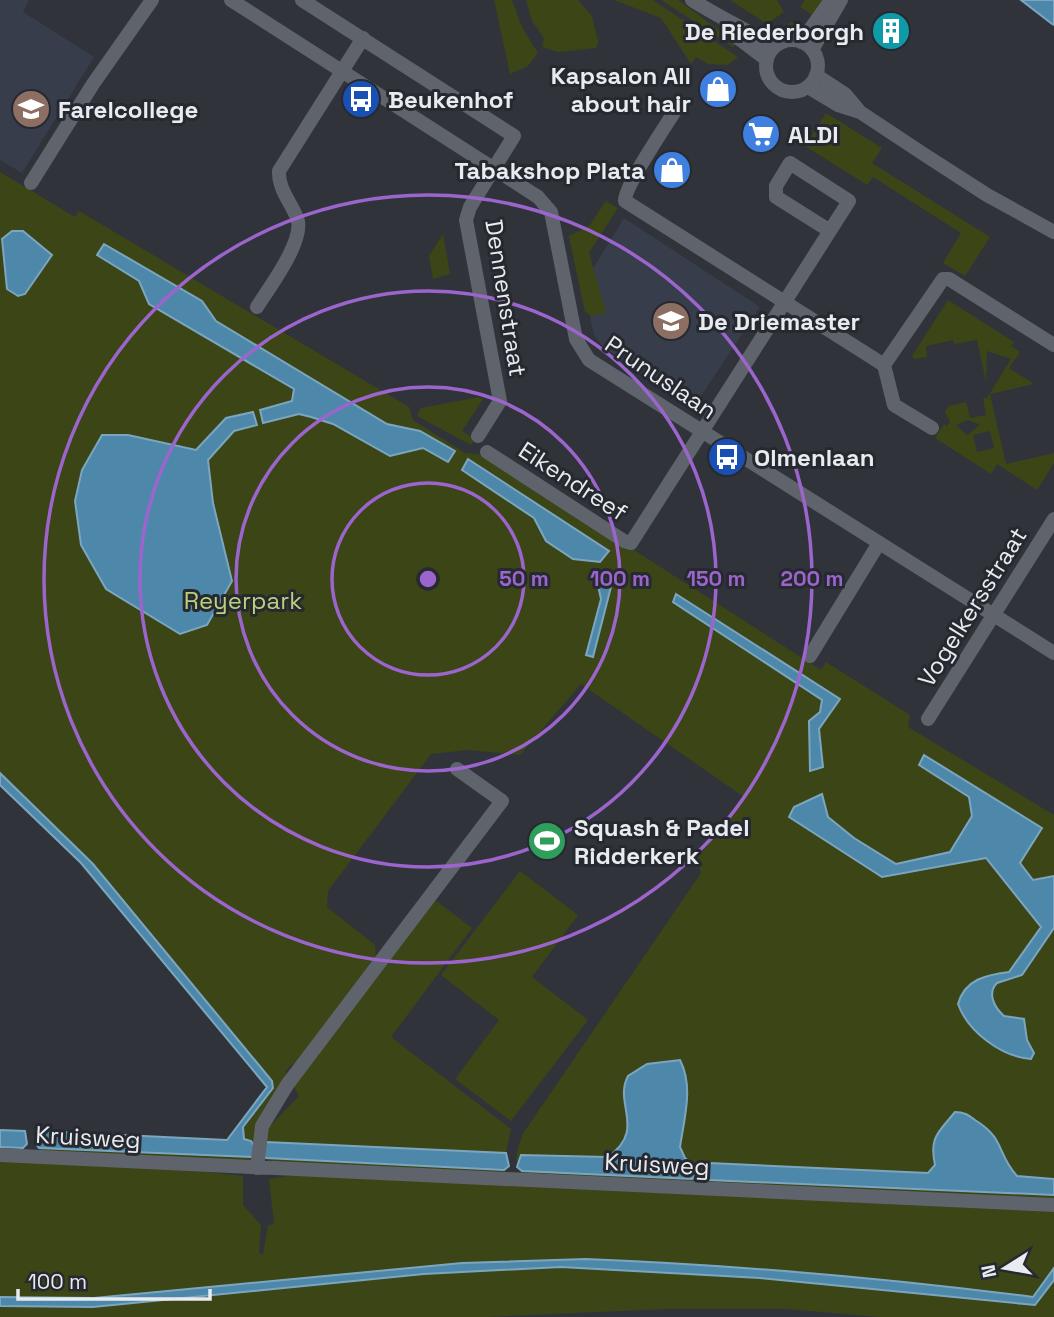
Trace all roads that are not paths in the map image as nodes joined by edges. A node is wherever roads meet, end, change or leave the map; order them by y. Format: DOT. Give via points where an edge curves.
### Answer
graph roads {
  1 [pos="152,0"];
  2 [pos="231,0"];
  3 [pos="302,0"];
  4 [pos="692,0"];
  5 [pos="831,0"];
  6 [pos="841,0"];
  7 [pos="363,38"];
  8 [pos="806,46"];
  9 [pos="770,54"];
  10 [pos="344,70"];
  11 [pos="812,81"];
  12 [pos="678,106"];
  13 [pos="495,169"];
  14 [pos="31,183"];
  15 [pos="830,231"];
  16 [pos="1054,232"];
  17 [pos="785,302"];
  18 [pos="257,307"];
  19 [pos="1054,345"];
  20 [pos="884,365"];
  21 [pos="932,428"];
  22 [pos="702,432"];
  23 [pos="478,436"];
  24 [pos="487,452"];
  25 [pos="1054,519"];
  26 [pos="879,543"];
  27 [pos="994,617"];
  28 [pos="1054,653"];
  29 [pos="810,656"];
  30 [pos="928,719"];
  31 [pos="457,769"];
  32 [pos="0,1155"];
  33 [pos="258,1156"];
  34 [pos="1054,1205"];
  1 -- 14 [label="street"];
  2 -- 10 [label="street, Prunuslaan"];
  3 -- 7 [label="street"];
  4 -- 9 [label="street" via="725,22 738,38"];
  5 -- 8 [label="street"];
  6 -- 8 [label="street"];
  7 -- 10 [label="street"];
  7 -- 13 [label="street, Dennenstraat" via="514,136"];
  8 -- 9 [label="street" via="786,41"];
  8 -- 11 [label="street" via="818,62"];
  9 -- 11 [label="street" via="767,74 775,86 794,92"];
  10 -- 13 [label="street, Prunuslaan"];
  10 -- 18 [label="street" via="279,171 284,194 299,221 298,239"];
  11 -- 16 [label="street" via="838,105 860,112 987,195"];
  12 -- 17 [label="street" via="646,155 625,201"];
  13 -- 22 [label="street, Prunuslaan" via="538,197 551,212 576,340 589,360"];
  13 -- 23 [label="street, Dennenstraat" via="466,220 500,401"];
  15 -- 15 [label="street" via="849,201 790,163 776,186 776,197"];
  15 -- 17 [label="street"];
  17 -- 20 [label="street"];
  17 -- 22 [label="street"];
  19 -- 20 [label="street" via="943,279"];
  20 -- 21 [label="street" via="894,405"];
  22 -- 24 [label="street, Eikendreef" via="631,542"];
  22 -- 26 [label="street, Prunuslaan"];
  25 -- 27 [label="street, Vogelkersstraat"];
  26 -- 27 [label="street, Prunuslaan"];
  26 -- 29 [label="street"];
  27 -- 28 [label="street, Prunuslaan"];
  27 -- 30 [label="street, Vogelkersstraat"];
  31 -- 33 [label="street" via="502,801 287,1085 262,1126"];
  32 -- 33 [label="street, Kruisweg"];
  33 -- 34 [label="street, Kruisweg"];
}
